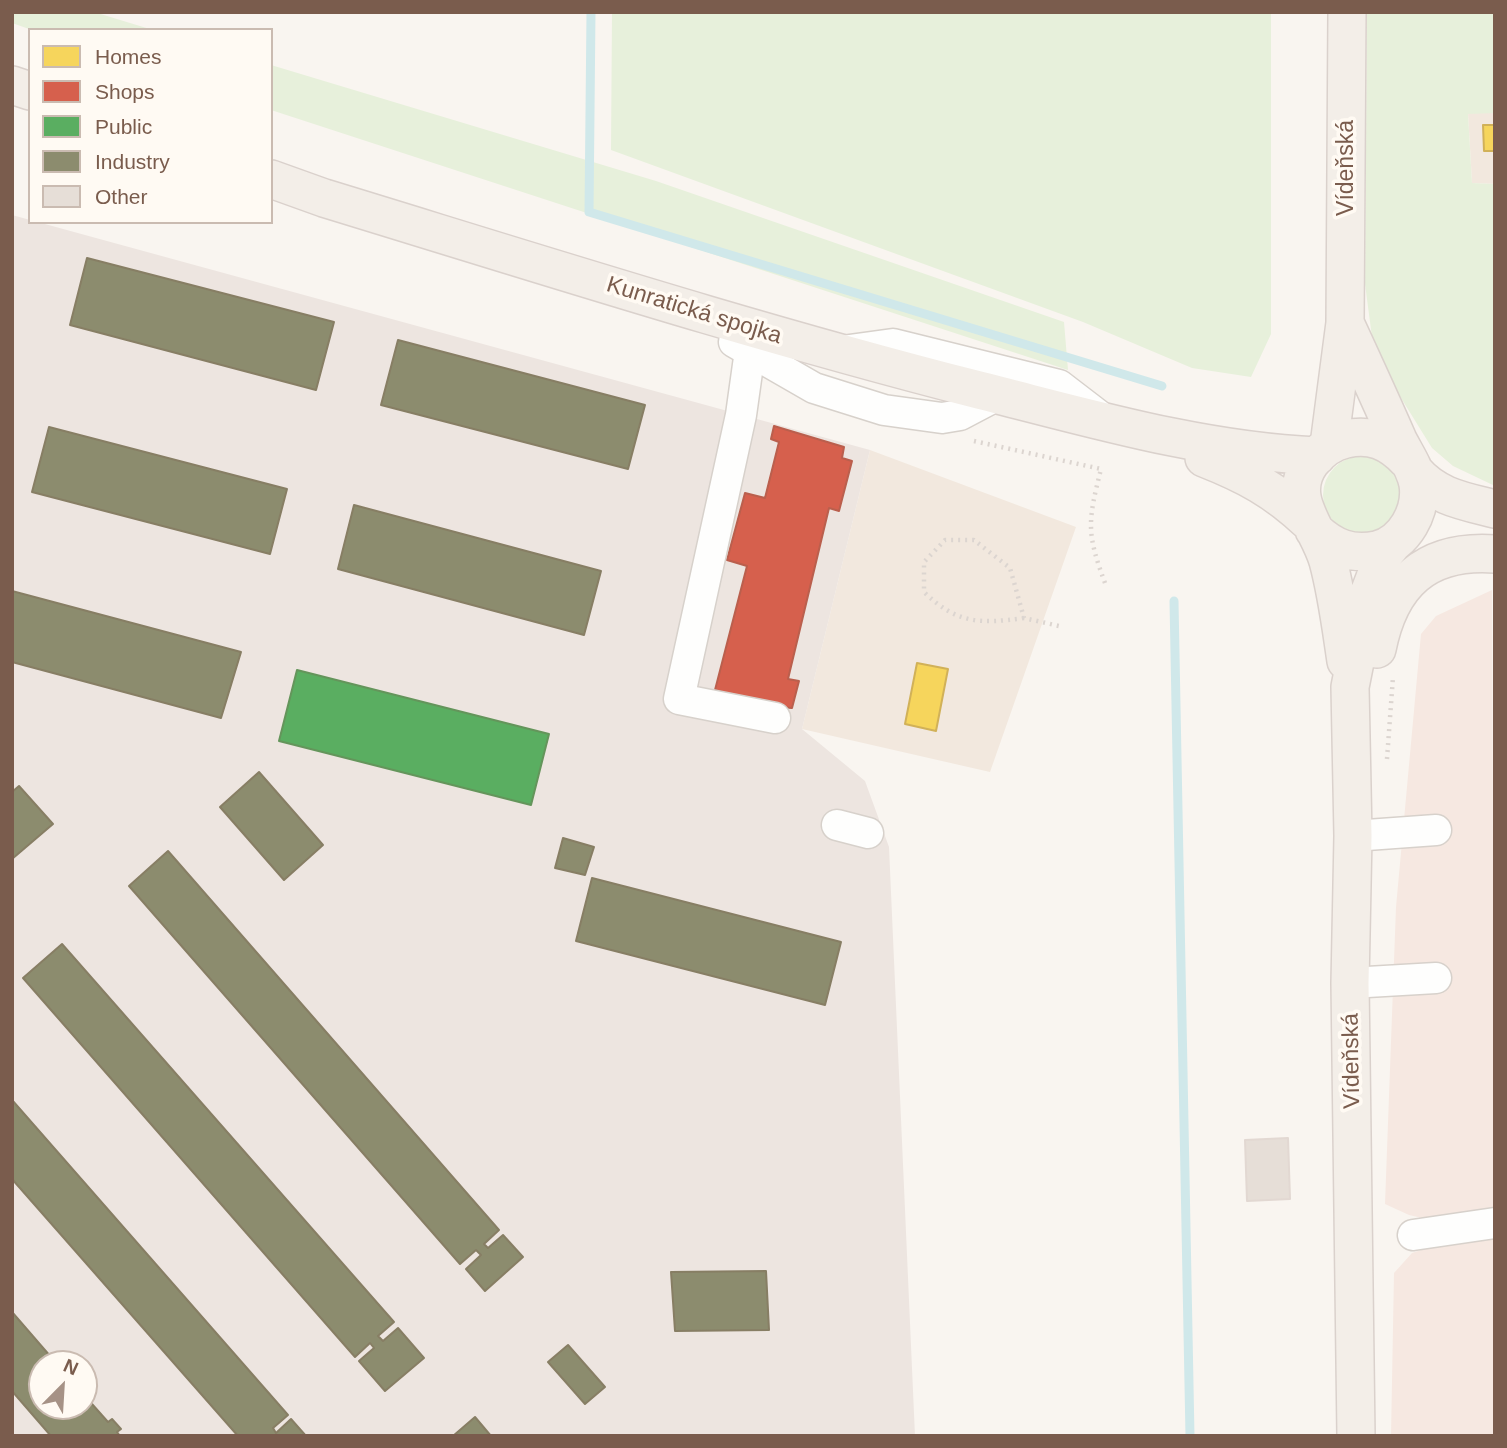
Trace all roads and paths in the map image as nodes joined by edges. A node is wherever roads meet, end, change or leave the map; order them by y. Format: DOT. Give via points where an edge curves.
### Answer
graph roads {
  1 [pos="1347,12"];
  2 [pos="273,180"];
  3 [pos="1345,323"];
  4 [pos="752,340"];
  5 [pos="833,352"];
  6 [pos="998,395"];
  7 [pos="1116,425"];
  8 [pos="967,440"];
  9 [pos="1323,450"];
  10 [pos="1411,466"];
  11 [pos="1495,509"];
  12 [pos="1311,526"];
  13 [pos="1495,538"];
  14 [pos="1396,540"];
  15 [pos="1495,554"];
  16 [pos="1105,583"];
  17 [pos="1024,618"];
  18 [pos="1059,626"];
  19 [pos="1396,670"];
  20 [pos="1350,687"];
  21 [pos="775,718"];
  22 [pos="1373,779"];
  23 [pos="837,825"];
  24 [pos="1436,830"];
  25 [pos="868,833"];
  26 [pos="1353,836"];
  27 [pos="1436,978"];
  28 [pos="1350,983"];
  29 [pos="1495,1223"];
  30 [pos="1413,1235"];
  31 [pos="1356,1436"];
  1 -- 3 [label="main road, Vídeňská"];
  2 -- 4 [label="main road, Kunratická spojka" via="699,313"];
  3 -- 9 [label="main road, Vídeňská"];
  3 -- 10 [label="main road, Vídeňská"];
  4 -- 5 [label="main road, Kunratická spojka"];
  4 -- 6 [label="lane" via="814,388 884,410 942,418 960,415"];
  4 -- 21 [label="lane" via="741,415 679,699"];
  5 -- 6 [label="main road, Kunratická spojka"];
  5 -- 7 [label="lane" via="893,344 1059,385"];
  6 -- 7 [label="main road, Kunratická spojka"];
  7 -- 9 [label="main road, Kunratická spojka" via="1251,452"];
  7 -- 12 [label="main road, Kunratická spojka" via="1241,472 1281,495"];
  8 -- 16 [label="path" via="1101,469 1090,509 1091,545"];
  9 -- 10 [label="main road" via="1353,437 1368,437 1396,448"];
  9 -- 12 [label="main road, Vídeňská" via="1307,469 1301,498"];
  10 -- 11 [label="main road" via="1427,486 1443,496"];
  10 -- 14 [label="main road, Vídeňská" via="1418,504 1410,524"];
  12 -- 14 [label="main road" via="1335,547 1351,552 1381,549"];
  12 -- 20 [label="main road, Vídeňská" via="1335,586"];
  13 -- 14 [label="main road" via="1437,529"];
  14 -- 20 [label="main road, Vídeňská" via="1384,554 1368,596"];
  15 -- 22 [label="main road" via="1470,552 1436,560 1413,575 1396,596 1377,652"];
  17 -- 17 [label="path" via="1010,568 974,540 945,540 924,562 924,592 944,610 983,624"];
  17 -- 18 [label="path"];
  19 -- 22 [label="path" via="1386,767"];
  20 -- 26 [label="main road, Vídeňská"];
  22 -- 26 [label="main road"];
  23 -- 25 [label="lane"];
  24 -- 26 [label="lane"];
  26 -- 28 [label="main road, Vídeňská"];
  27 -- 28 [label="lane"];
  28 -- 31 [label="main road, Vídeňská"];
  29 -- 30 [label="lane"];
}
